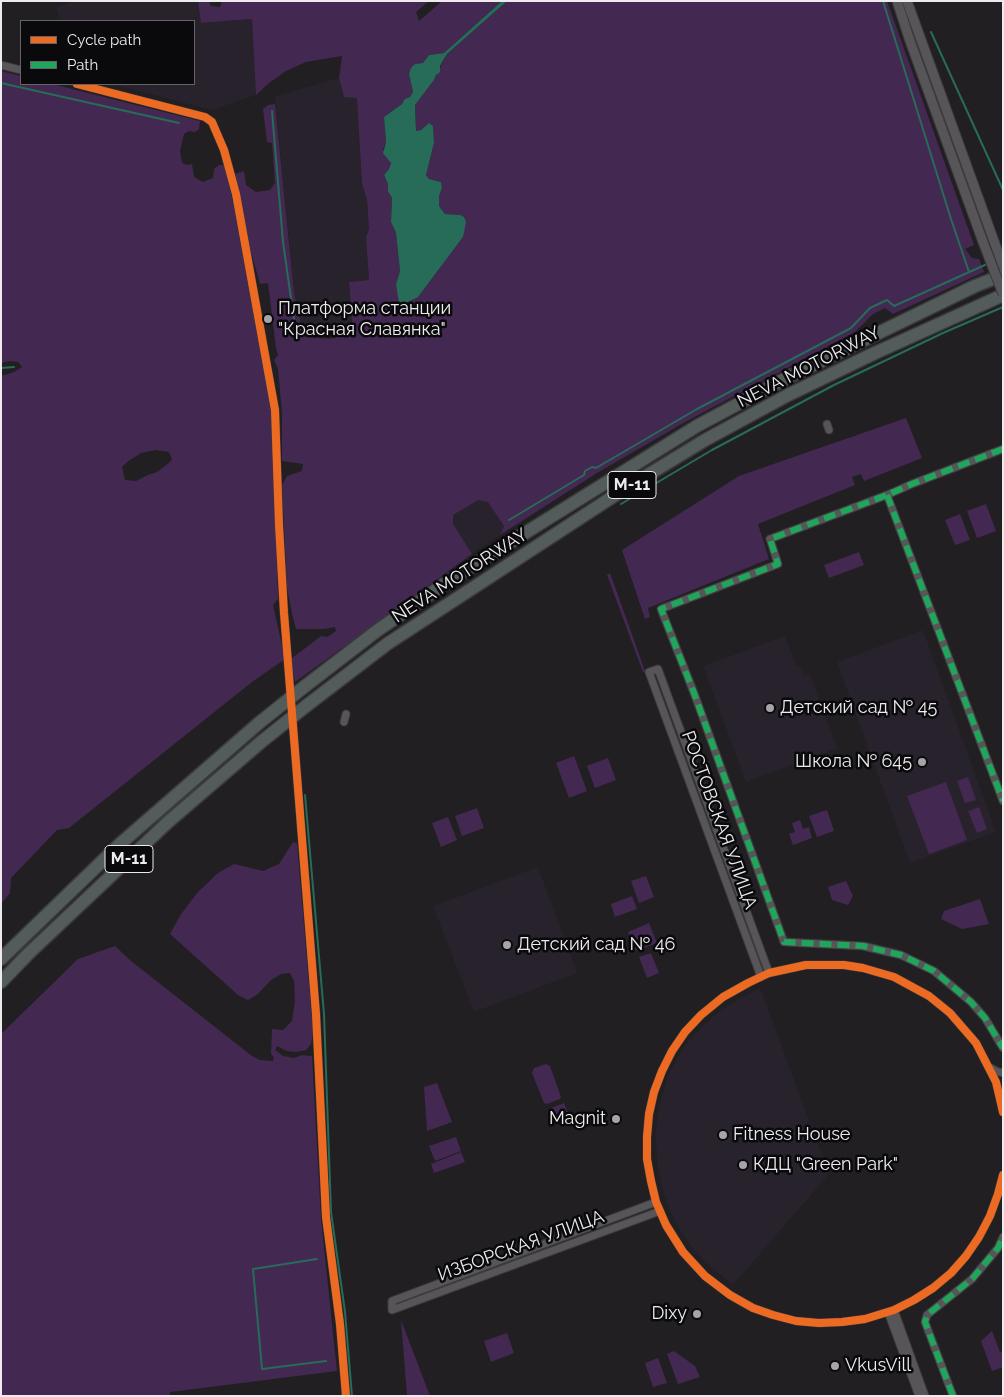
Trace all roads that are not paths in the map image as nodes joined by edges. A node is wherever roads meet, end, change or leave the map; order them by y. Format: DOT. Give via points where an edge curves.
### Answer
graph roads {
  1 [pos="897,1"];
  2 [pos="907,1"];
  3 [pos="1,66"];
  4 [pos="20,70"];
  5 [pos="81,85"];
  6 [pos="1003,266"];
  7 [pos="1003,275"];
  8 [pos="1003,294"];
  9 [pos="1003,450"];
  10 [pos="887,495"];
  11 [pos="346,714"];
  12 [pos="344,722"];
  13 [pos="1003,801"];
  14 [pos="1,959"];
  15 [pos="769,973"];
  16 [pos="761,977"];
  17 [pos="1,982"];
  18 [pos="1003,1048"];
  19 [pos="989,1067"];
  20 [pos="1003,1073"];
  21 [pos="1001,1090"];
  22 [pos="1003,1112"];
  23 [pos="1003,1176"];
  24 [pos="656,1202"];
  25 [pos="660,1211"];
  26 [pos="1003,1237"];
  27 [pos="890,1311"];
  28 [pos="346,1396"];
  29 [pos="919,1396"];
  30 [pos="925,1396"];
  31 [pos="953,1396"];
  1 -- 8 [label="main road, bridge"];
  2 -- 6 [label="main road"];
  3 -- 4 [label="street"];
  5 -- 28 [label="street" via="205,117 212,122 226,156 236,194 275,410 282,584 316,1014 326,1217"];
  7 -- 14 [label="highway, NEVA MOTORWAY / М-11, bridge" via="866,339 697,426 456,576 378,630 259,723 120,844"];
  8 -- 17 [label="highway, NEVA MOTORWAY / М-11, bridge" via="866,357 705,440 387,644 261,742 168,822"];
  9 -- 10 [label="street"];
  10 -- 13 [label="street"];
  10 -- 18 [label="street" via="770,539 778,564 661,609 784,942 863,946 901,955 934,972 971,1002"];
  11 -- 12 [label="street"];
  15 -- 16 [label="street"];
  15 -- 16 [label="street, РОСТОВСКАЯ УЛИЦА" via="658,669 650,672"];
  15 -- 19 [label="street" via="825,964 863,968 894,977 918,989 950,1013 976,1044"];
  16 -- 24 [label="street" via="735,989 701,1015 681,1039 662,1071 654,1092 647,1136 647,1159"];
  19 -- 20 [label="street"];
  19 -- 21 [label="street"];
  21 -- 22 [label="street"];
  23 -- 27 [label="street" via="990,1216 966,1256 933,1288"];
  24 -- 25 [label="street"];
  24 -- 25 [label="street, ИЗБОРСКАЯ УЛИЦА" via="392,1301 392,1310"];
  25 -- 27 [label="street" via="674,1239 693,1264 717,1286 753,1308 788,1319 819,1323 866,1319"];
  26 -- 31 [label="street" via="998,1248 972,1278 927,1315 925,1322"];
  27 -- 29 [label="street"];
  27 -- 30 [label="street"];
}
